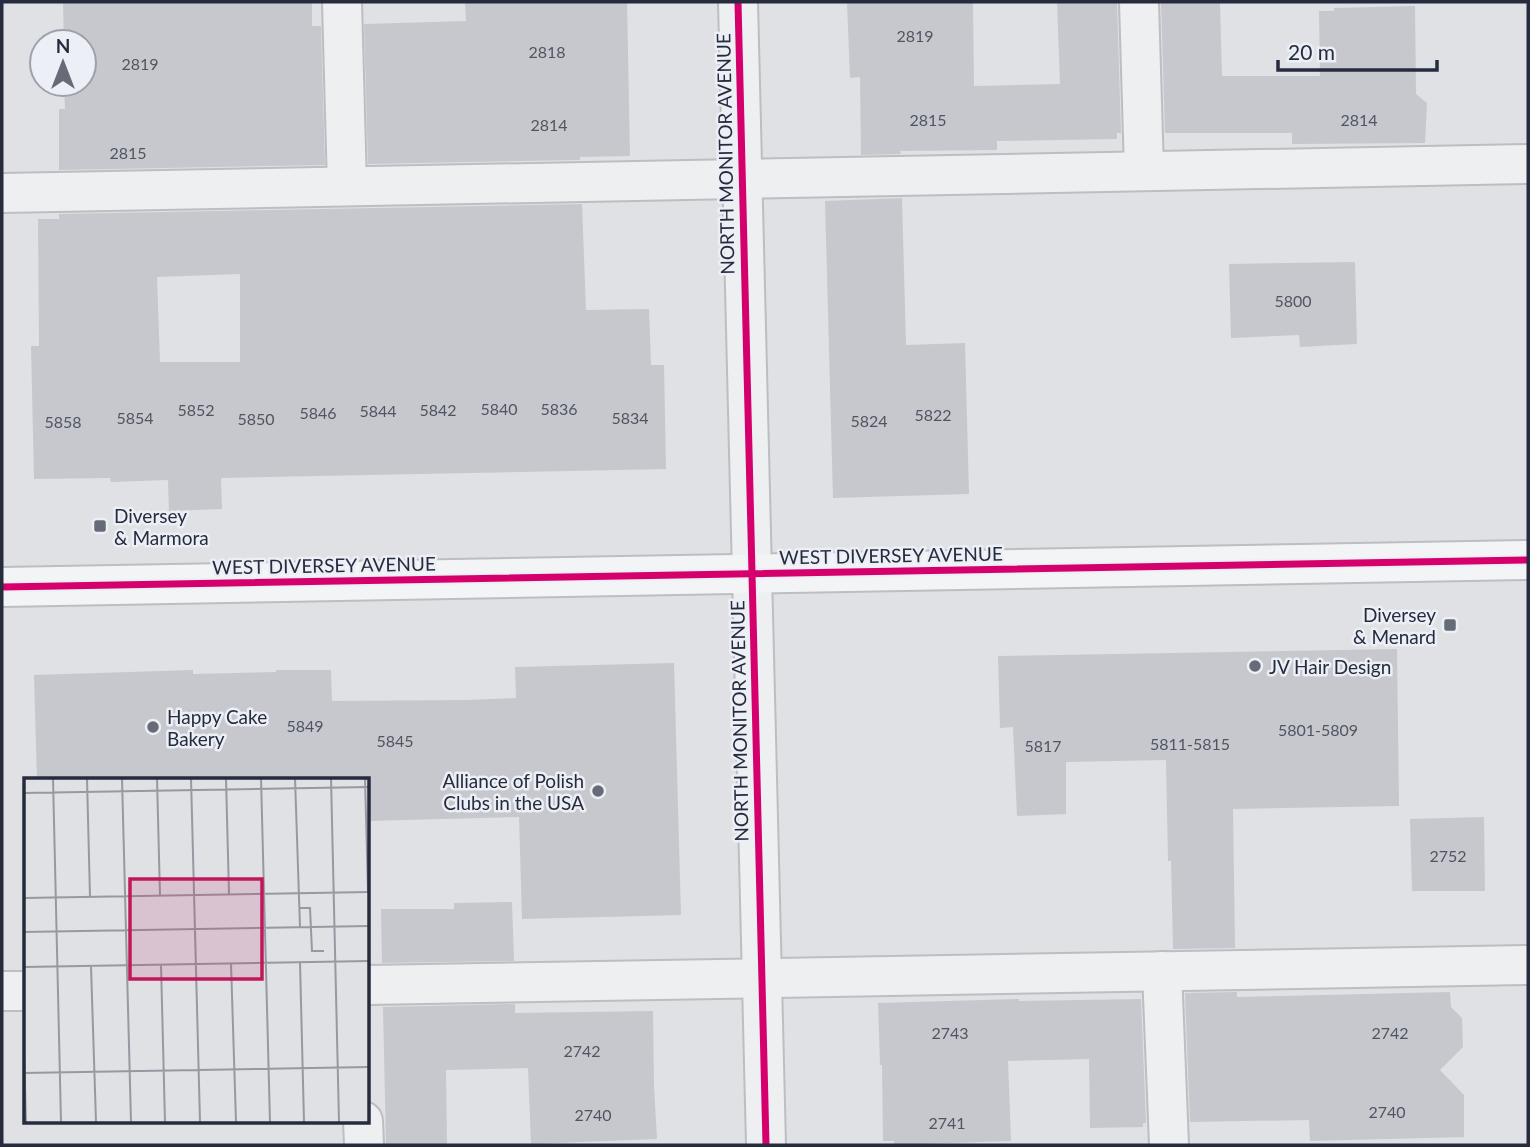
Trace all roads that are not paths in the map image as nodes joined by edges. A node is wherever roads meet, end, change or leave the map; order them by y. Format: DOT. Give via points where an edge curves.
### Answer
graph roads {
  1 [pos="342,2"];
  2 [pos="738,2"];
  3 [pos="1139,2"];
  4 [pos="1528,164"];
  5 [pos="1144,171"];
  6 [pos="742,179"];
  7 [pos="347,186"];
  8 [pos="2,193"];
  9 [pos="1528,559"];
  10 [pos="751,573"];
  11 [pos="2,587"];
  12 [pos="1528,965"];
  13 [pos="1162,971"];
  14 [pos="762,979"];
  15 [pos="369,985"];
  16 [pos="2,991"];
  17 [pos="24,991"];
  18 [pos="363,1122"];
  19 [pos="364,1145"];
  20 [pos="766,1145"];
  21 [pos="1168,1145"];
  1 -- 7 [label="street"];
  2 -- 6 [label="street, NORTH MONITOR AVENUE"];
  3 -- 5 [label="street"];
  4 -- 5 [label="street"];
  5 -- 6 [label="street"];
  6 -- 7 [label="street"];
  6 -- 10 [label="street, NORTH MONITOR AVENUE"];
  7 -- 8 [label="street"];
  9 -- 10 [label="main road, WEST DIVERSEY AVENUE"];
  10 -- 11 [label="main road, WEST DIVERSEY AVENUE"];
  10 -- 14 [label="street, NORTH MONITOR AVENUE"];
  12 -- 13 [label="street"];
  13 -- 14 [label="street"];
  13 -- 21 [label="street"];
  14 -- 15 [label="street"];
  14 -- 20 [label="street, NORTH MONITOR AVENUE"];
  16 -- 17 [label="street"];
  18 -- 19 [label="street"];
}
